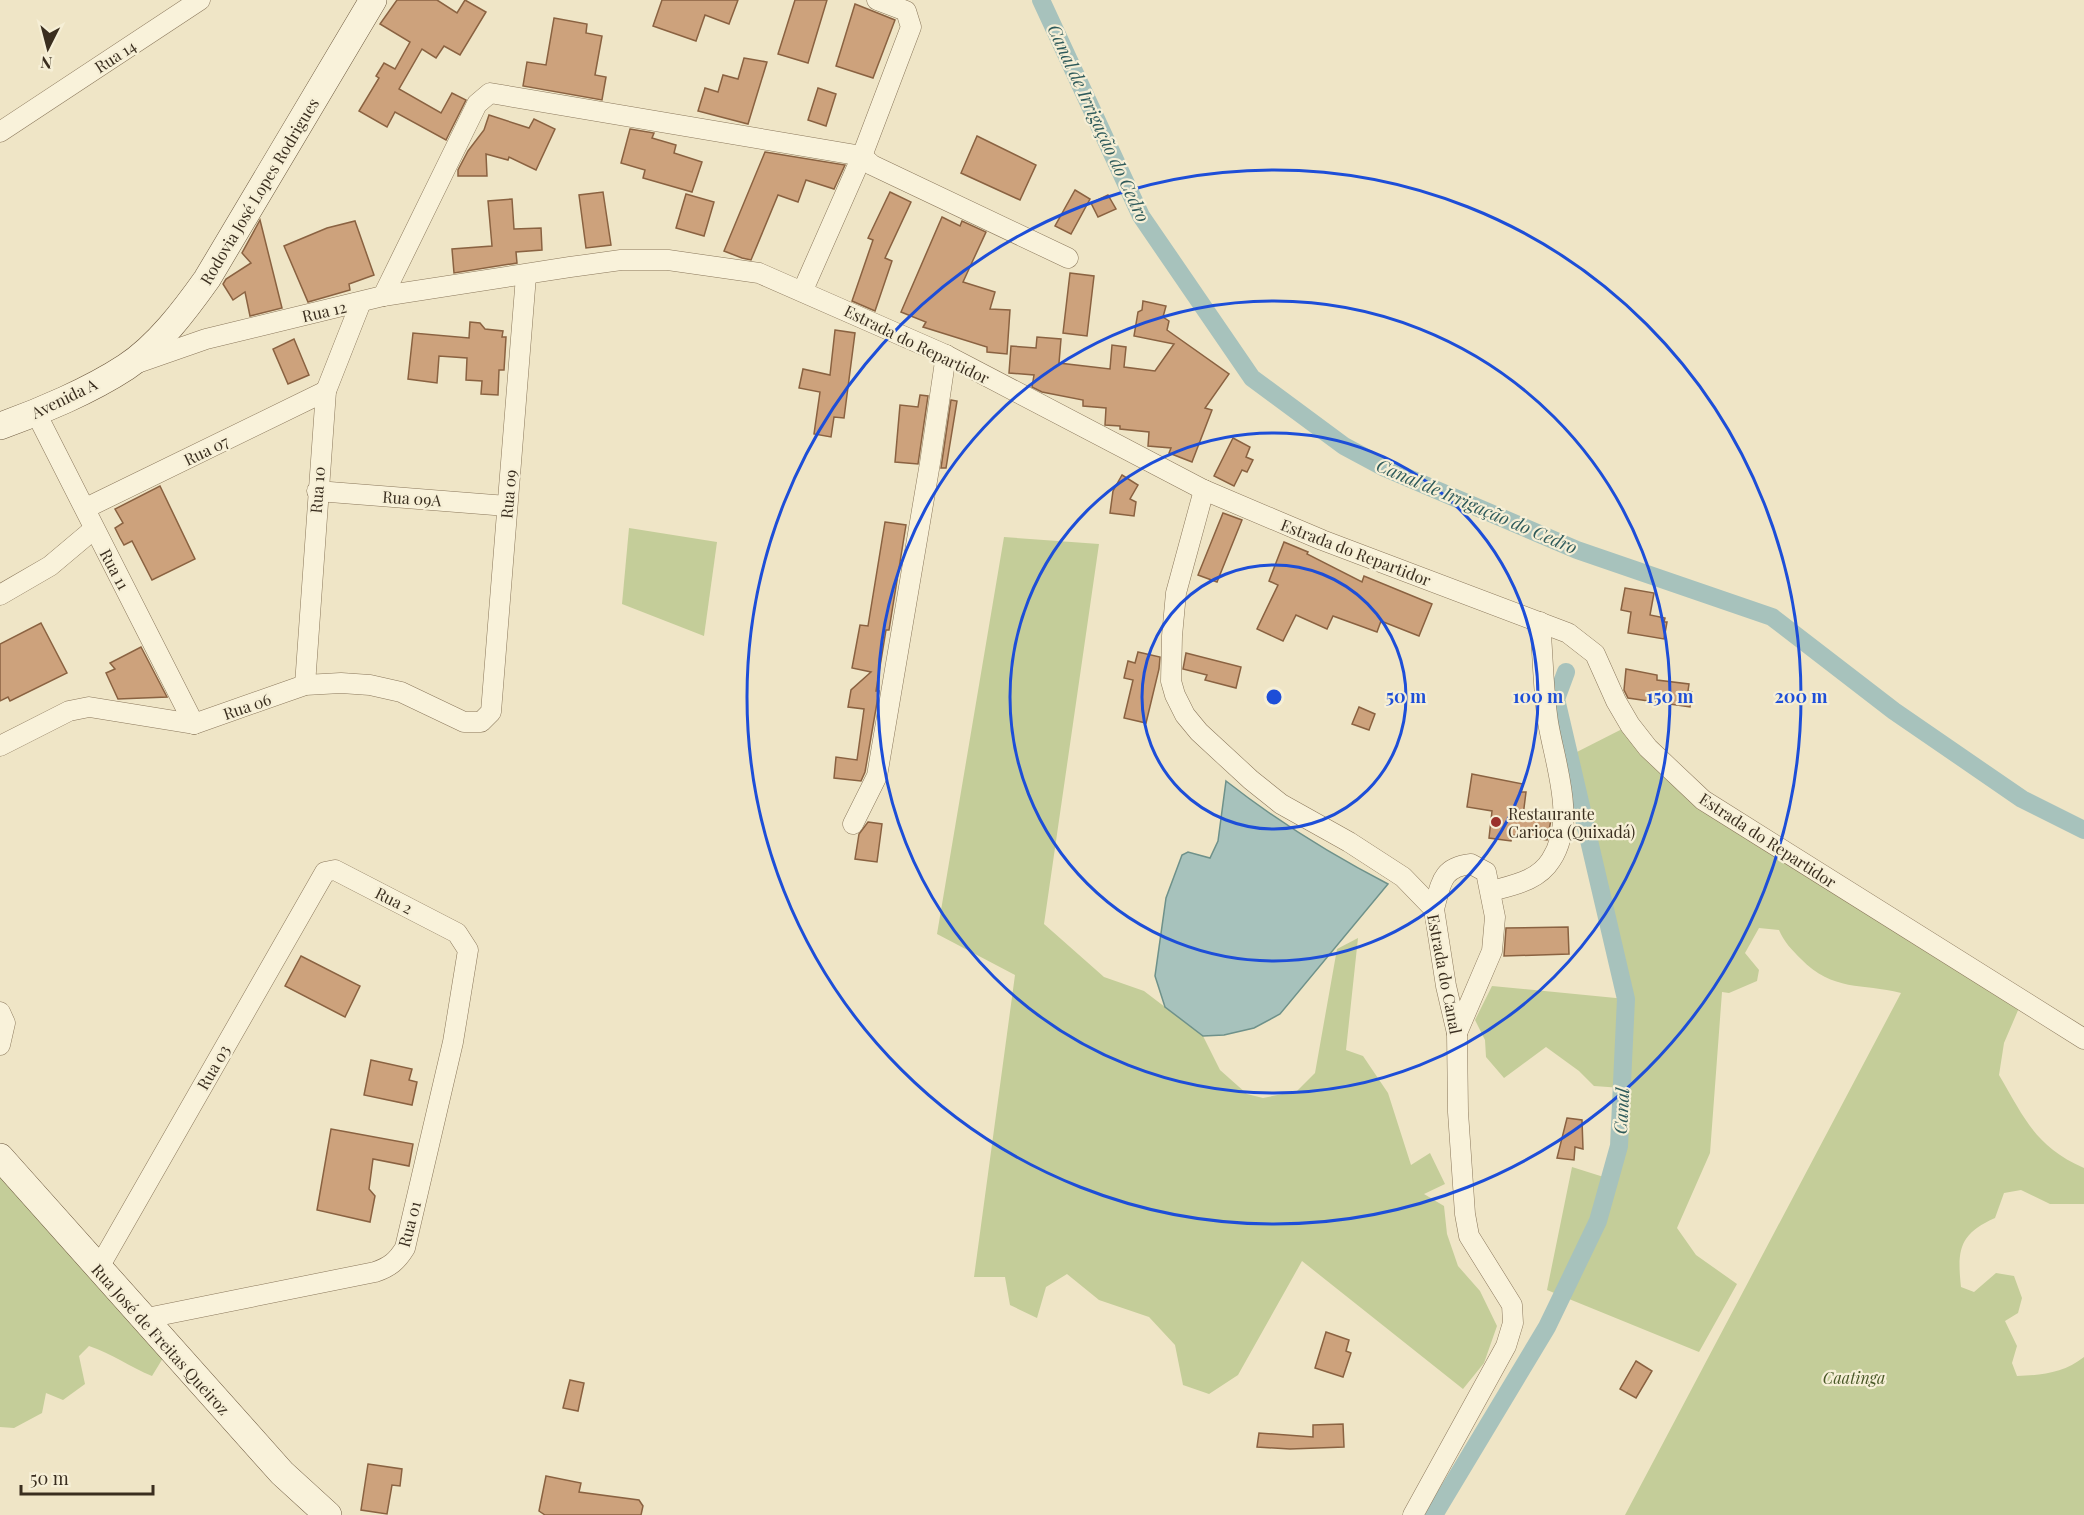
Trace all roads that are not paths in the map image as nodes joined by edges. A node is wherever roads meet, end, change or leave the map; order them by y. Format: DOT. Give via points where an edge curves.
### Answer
graph roads {
  1 [pos="200,0"];
  2 [pos="372,0"];
  3 [pos="877,0"];
  4 [pos="0,132"];
  5 [pos="862,156"];
  6 [pos="1068,258"];
  7 [pos="526,276"];
  8 [pos="803,290"];
  9 [pos="383,296"];
  10 [pos="361,302"];
  11 [pos="946,356"];
  12 [pos="126,367"];
  13 [pos="326,392"];
  14 [pos="36,413"];
  15 [pos="0,426"];
  16 [pos="1204,490"];
  17 [pos="317,491"];
  18 [pos="507,506"];
  19 [pos="86,508"];
  20 [pos="94,529"];
  21 [pos="0,595"];
  22 [pos="1540,622"];
  23 [pos="305,686"];
  24 [pos="491,712"];
  25 [pos="194,724"];
  26 [pos="0,746"];
  27 [pos="852,824"];
  28 [pos="331,869"];
  29 [pos="1492,891"];
  30 [pos="1434,909"];
  31 [pos="457,933"];
  32 [pos="0,1012"];
  33 [pos="1457,1033"];
  34 [pos="2084,1039"];
  35 [pos="0,1045"];
  36 [pos="0,1157"];
  37 [pos="98,1269"];
  38 [pos="142,1318"];
  39 [pos="328,1515"];
  40 [pos="1413,1515"];
  1 -- 4 [label="street, Rua 14"];
  2 -- 12 [label="street, Rodovia José Lopes Rodrigues" via="207,279 180,317"];
  3 -- 5 [label="street" via="906,11 911,27"];
  5 -- 6 [label="street" via="872,165"];
  5 -- 8 [label="street"];
  5 -- 9 [label="street" via="490,93 477,104"];
  7 -- 8 [label="street, Estrada do Repartidor" via="621,260 668,260 759,273"];
  7 -- 9 [label="street, Rua 12"];
  7 -- 18 [label="street, Rua 09"];
  8 -- 11 [label="street, Estrada do Repartidor"];
  9 -- 10 [label="street, Rua 12"];
  10 -- 12 [label="street, Rua 12" via="206,339"];
  10 -- 13 [label="street, Rua 10"];
  11 -- 16 [label="street, Estrada do Repartidor"];
  11 -- 27 [label="street" via="877,776"];
  12 -- 14 [label="street, Avenida A"];
  13 -- 17 [label="street, Rua 10"];
  13 -- 19 [label="street, Rua 07"];
  14 -- 15 [label="street, Avenida A"];
  14 -- 19 [label="street, Rua 11"];
  16 -- 22 [label="street, Estrada do Repartidor" via="1322,540"];
  16 -- 30 [label="street, Estrada do Canal" via="1176,593 1172,636 1171,681 1185,715 1273,798 1403,878"];
  17 -- 18 [label="street, Rua 09A"];
  17 -- 23 [label="street, Rua 10"];
  18 -- 24 [label="street, Rua 09"];
  19 -- 20 [label="street, Rua 11"];
  20 -- 21 [label="street" via="50,566"];
  20 -- 25 [label="street, Rua 11"];
  22 -- 29 [label="street" via="1548,722 1563,807 1560,836 1551,860 1537,875"];
  22 -- 34 [label="street, Estrada do Repartidor" via="1568,633 1595,654 1630,725 1648,748 1703,800"];
  23 -- 24 [label="street, Rua 06" via="341,682 402,692 472,724 481,722"];
  23 -- 25 [label="street, Rua 06"];
  25 -- 26 [label="street, Rua 06" via="89,707 48,719"];
  28 -- 31 [label="street, Rua 2"];
  28 -- 37 [label="street, Rua 03" via="321,877"];
  29 -- 30 [label="street" via="1480,866 1460,865 1443,877"];
  29 -- 33 [label="street" via="1492,951"];
  30 -- 33 [label="street, Estrada do Canal"];
  31 -- 38 [label="street, Rua 01" via="468,950 453,1042 400,1256 391,1266 375,1272"];
  32 -- 35 [label="street" via="5,1023"];
  33 -- 40 [label="street, Estrada do Canal" via="1465,1214 1473,1242 1512,1305 1513,1323 1506,1346"];
  36 -- 37 [label="street, Rua José de Freitas Queiroz"];
  37 -- 38 [label="street, Rua José de Freitas Queiroz"];
  38 -- 39 [label="street, Rua José de Freitas Queiroz" via="282,1473"];
}
